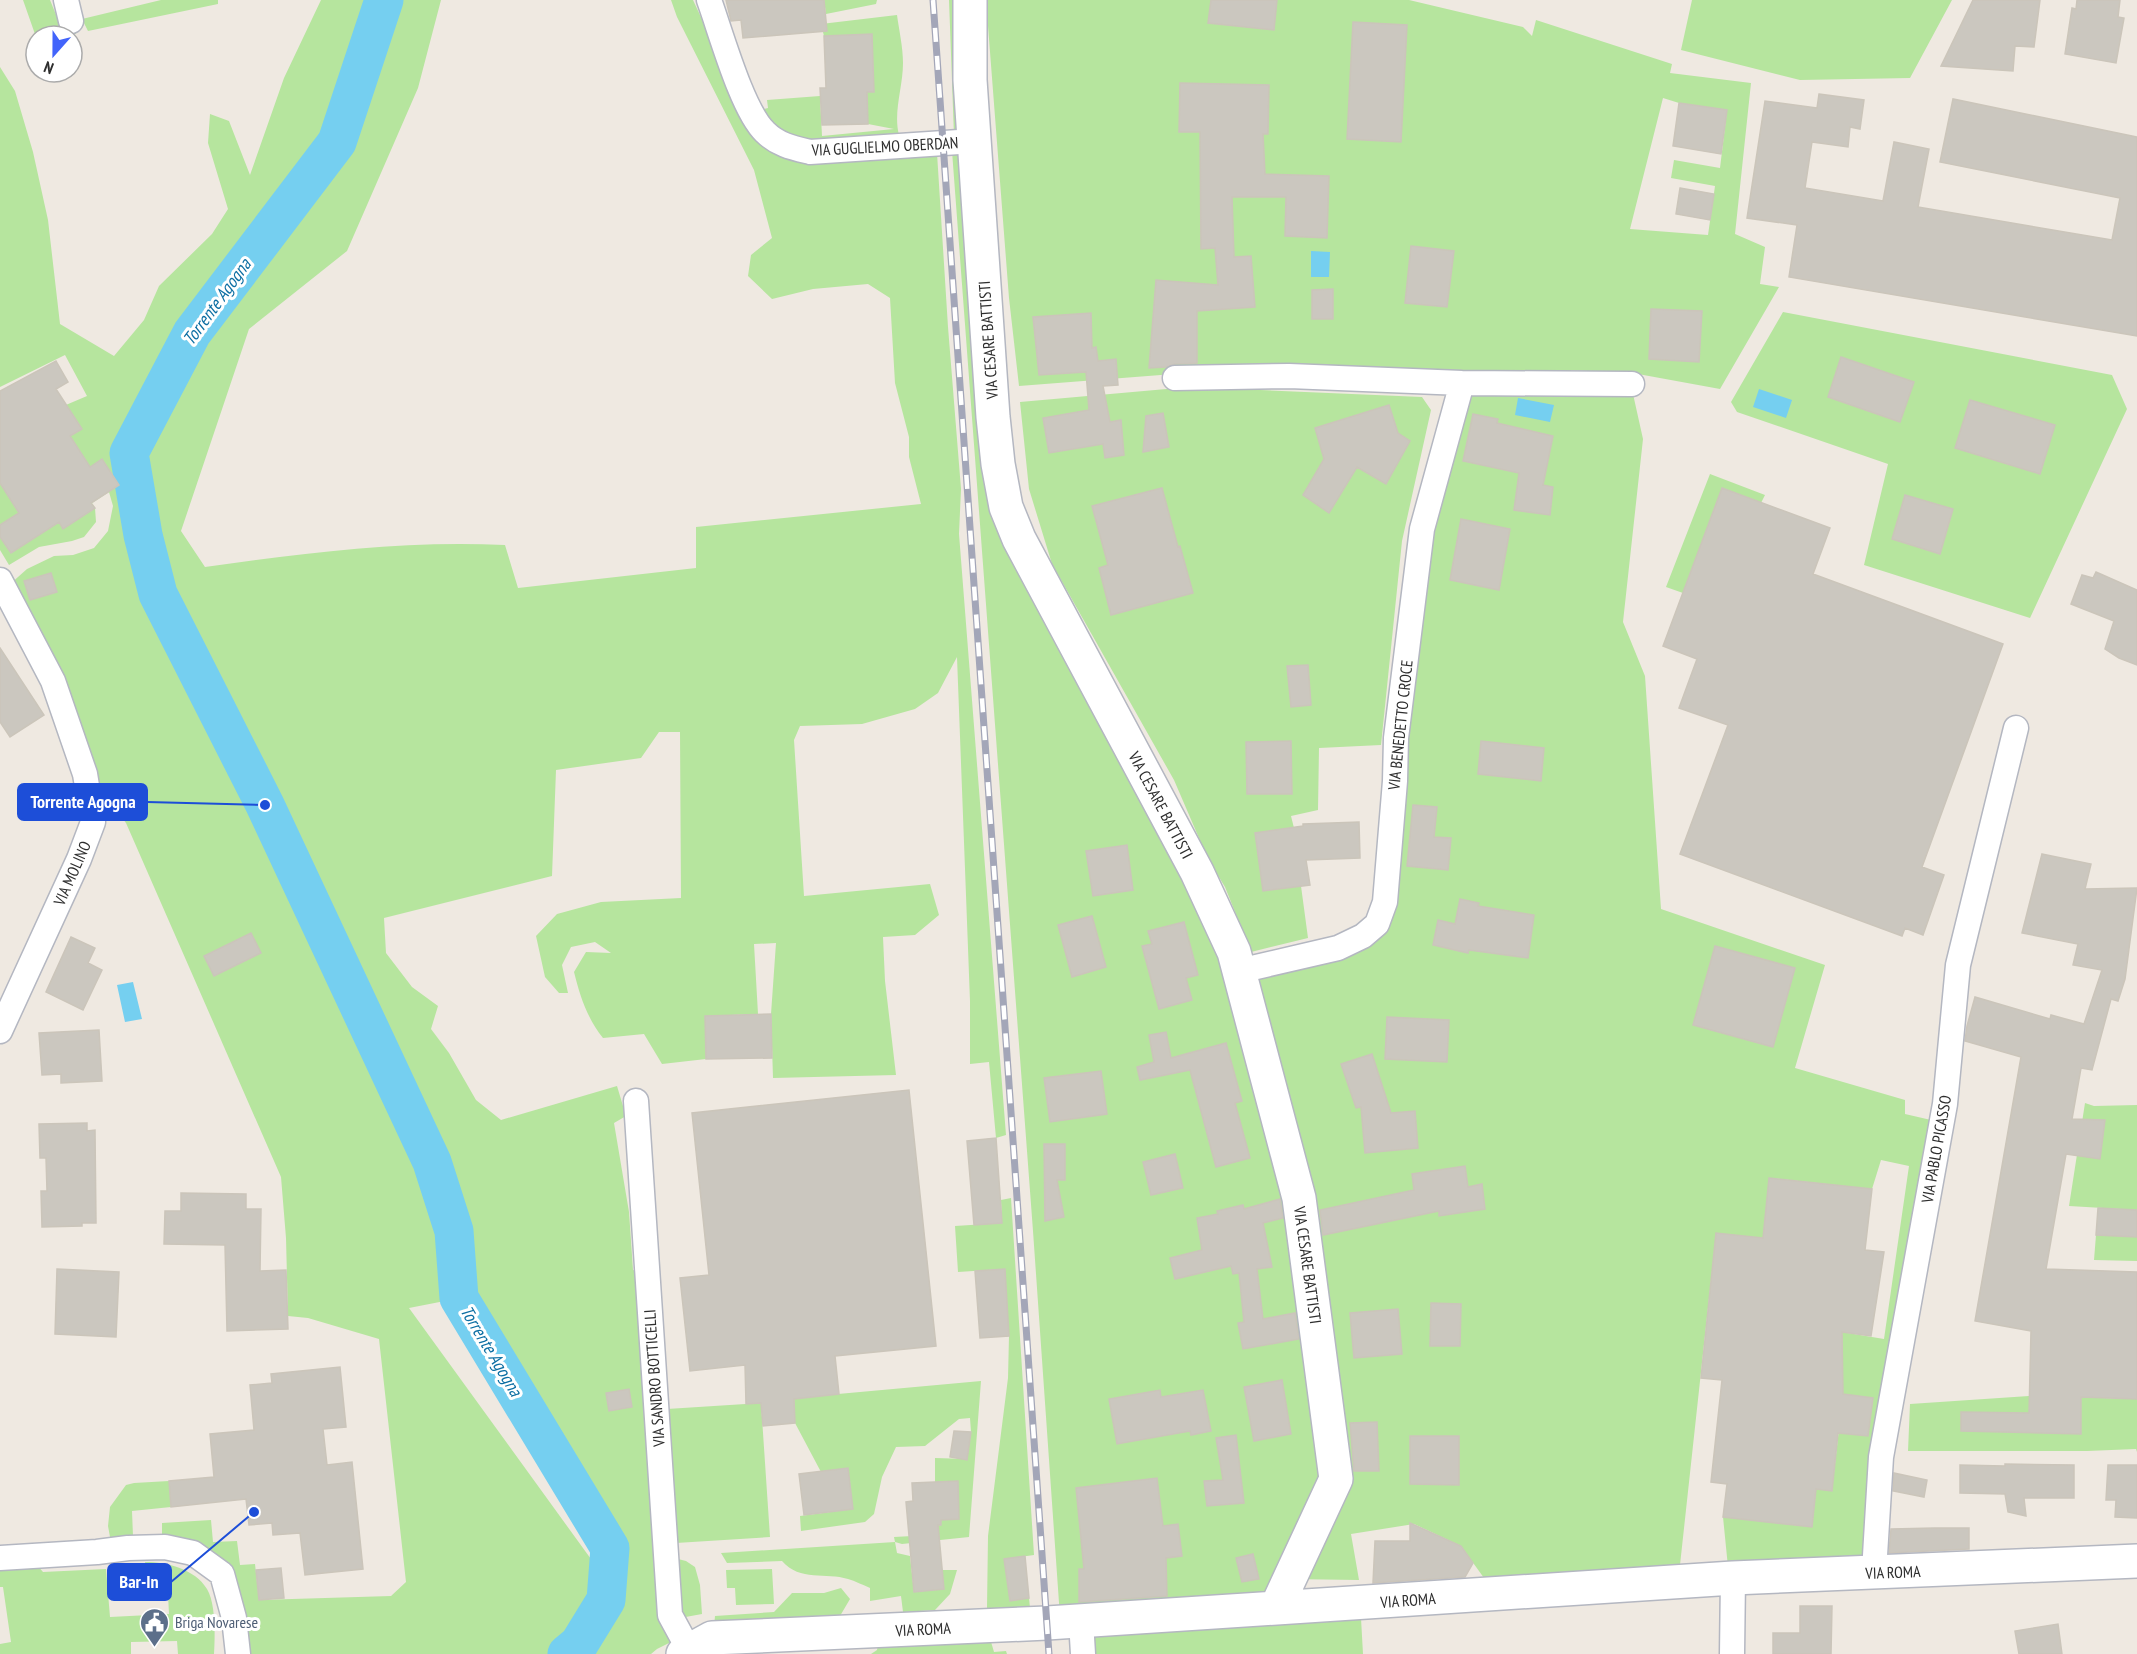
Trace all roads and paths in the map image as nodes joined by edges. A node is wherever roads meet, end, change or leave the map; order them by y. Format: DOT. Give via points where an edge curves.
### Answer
graph roads {
  1 [pos="709,0"];
  2 [pos="970,0"];
  3 [pos="974,141"];
  4 [pos="1175,378"];
  5 [pos="1462,384"];
  6 [pos="1632,384"];
  7 [pos="0,580"];
  8 [pos="2016,728"];
  9 [pos="1239,971"];
  10 [pos="0,1031"];
  11 [pos="636,1101"];
  12 [pos="0,1558"];
  13 [pos="2137,1561"];
  14 [pos="1874,1572"];
  15 [pos="1733,1578"];
  16 [pos="1276,1608"];
  17 [pos="1081,1621"];
  18 [pos="686,1652"];
  19 [pos="237,1654"];
  20 [pos="1083,1654"];
  21 [pos="1732,1654"];
  1 -- 3 [label="street, VIA GUGLIELMO OBERDAN" via="745,102 764,131 785,147 810,152"];
  2 -- 3 [label="street, VIA CESARE BATTISTI"];
  3 -- 9 [label="street, VIA CESARE BATTISTI" via="993,417 1006,507 1036,572 1197,872"];
  4 -- 5 [label="street" via="1289,376"];
  5 -- 6 [label="street"];
  5 -- 9 [label="street, VIA BENEDETTO CROCE" via="1422,530 1396,738 1385,902 1377,924 1338,948"];
  7 -- 10 [label="street, VIA MOLINO" via="53,681 85,774 93,822"];
  8 -- 14 [label="street, VIA PABLO PICASSO" via="1958,965 1945,1104 1881,1457"];
  9 -- 16 [label="street, VIA CESARE BATTISTI" via="1299,1198 1336,1479"];
  11 -- 18 [label="street, VIA SANDRO BOTTICELLI" via="670,1616"];
  12 -- 19 [label="street" via="137,1547 193,1552 222,1574 234,1618"];
  13 -- 14 [label="street, VIA ROMA"];
  14 -- 15 [label="street, VIA ROMA"];
  15 -- 16 [label="street, VIA ROMA"];
  15 -- 21 [label="street"];
  16 -- 17 [label="street, VIA ROMA"];
  17 -- 18 [label="street, VIA ROMA" via="712,1638"];
  17 -- 20 [label="street"];
}
